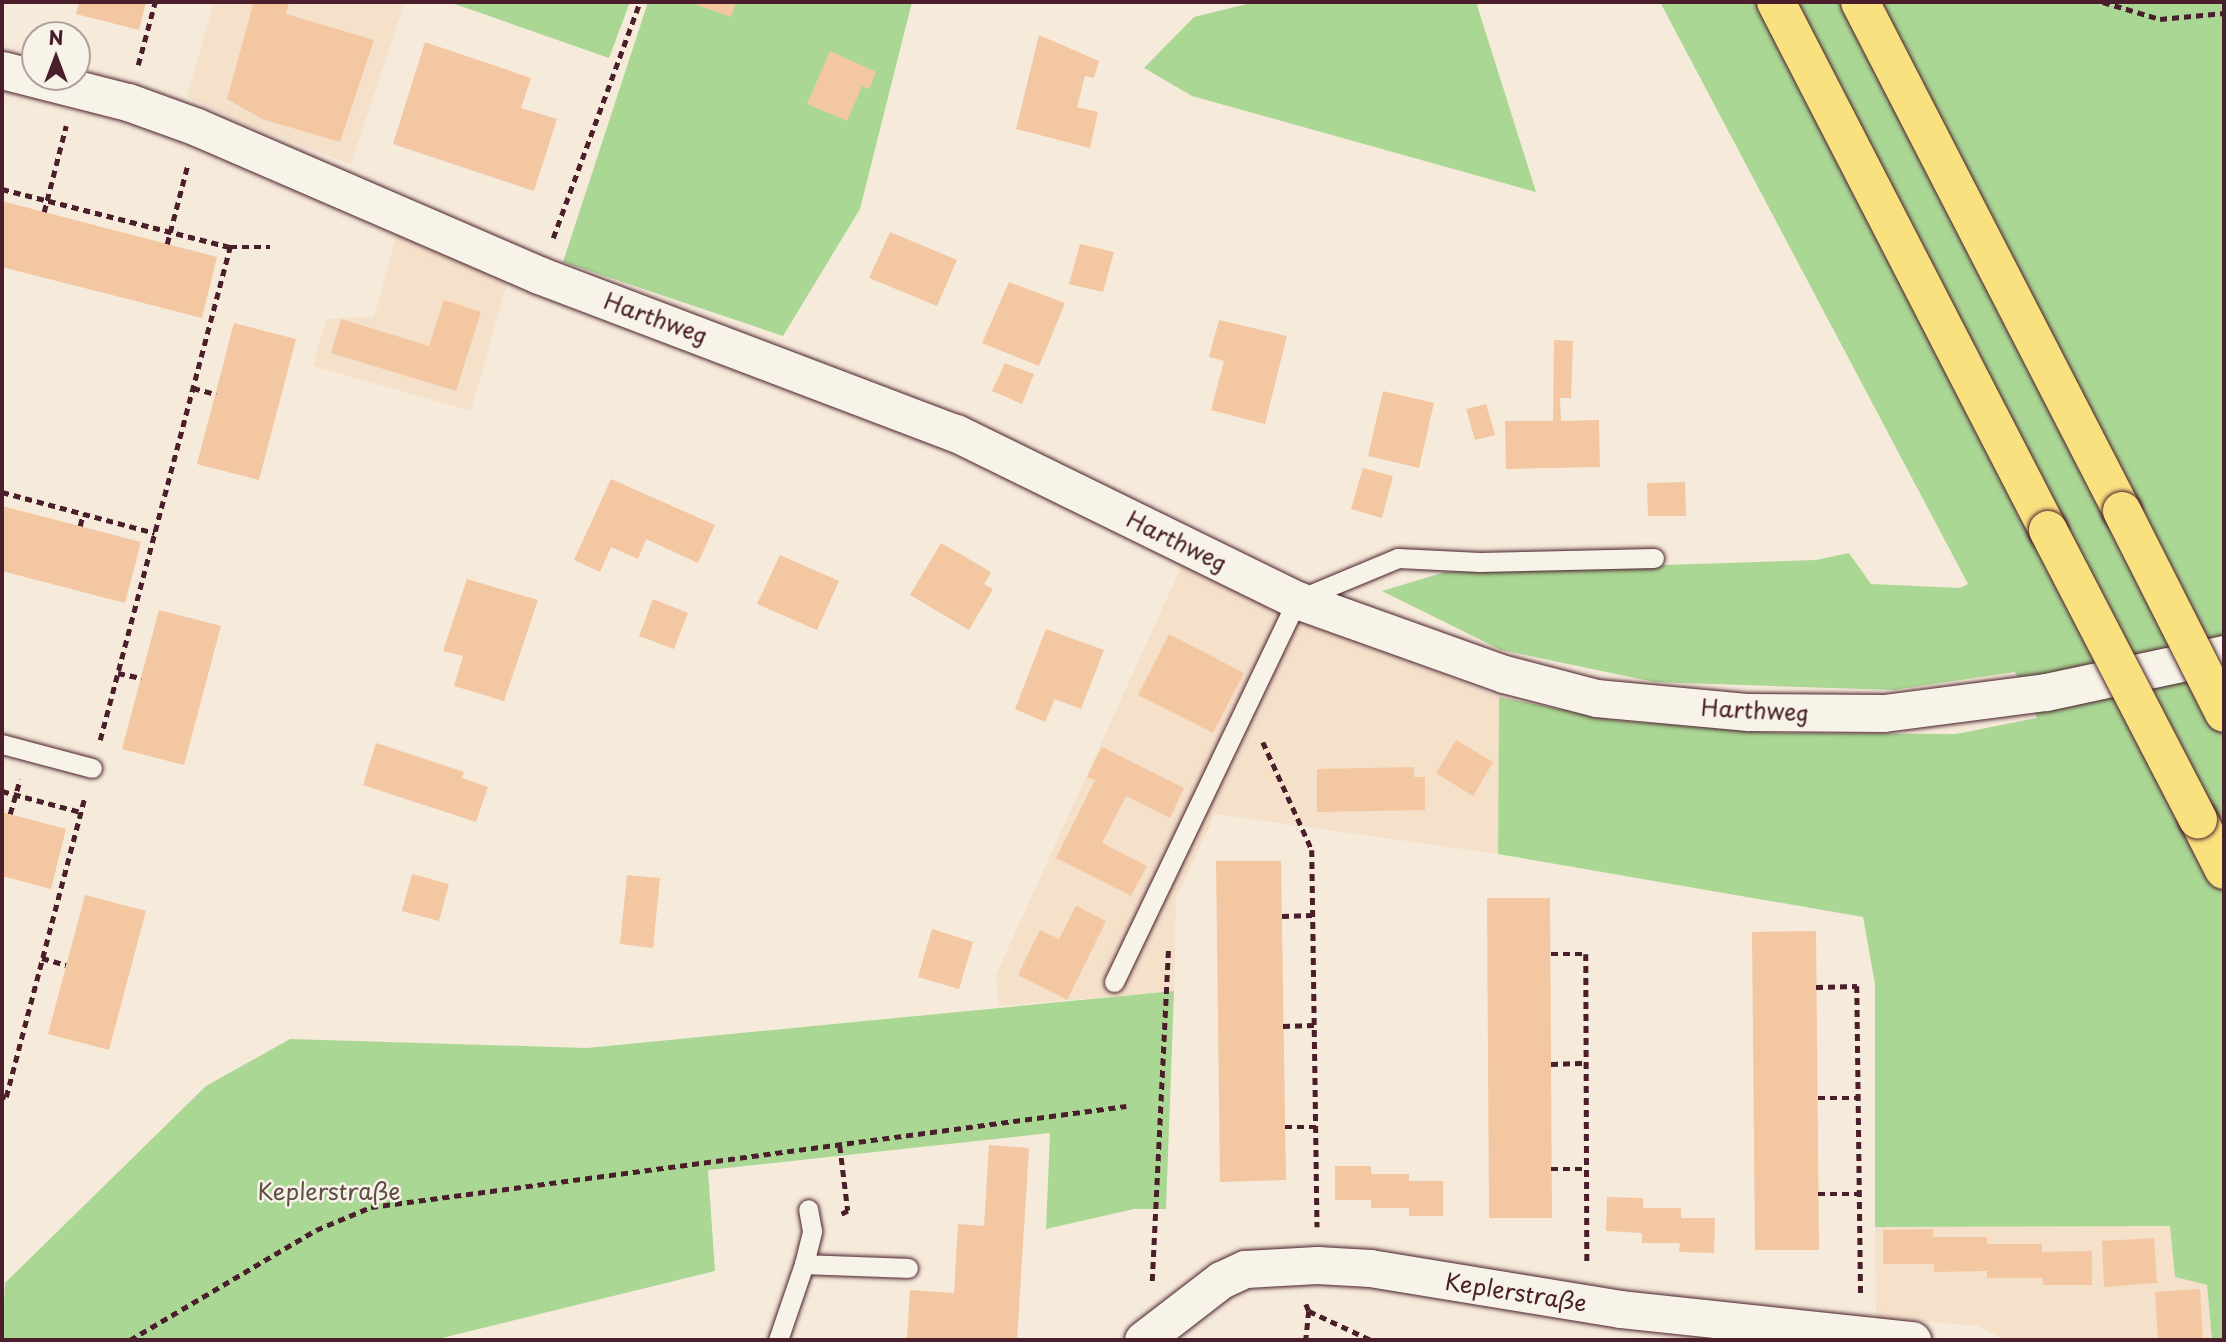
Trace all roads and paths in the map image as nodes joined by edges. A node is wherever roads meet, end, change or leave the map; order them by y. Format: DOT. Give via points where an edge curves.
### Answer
graph roads {
  1 [pos="155,2"];
  2 [pos="640,2"];
  3 [pos="1776,2"];
  4 [pos="1860,2"];
  5 [pos="2103,2"];
  6 [pos="2224,13"];
  7 [pos="2,70"];
  8 [pos="21,75"];
  9 [pos="75,91"];
  10 [pos="87,91"];
  11 [pos="128,102"];
  12 [pos="197,127"];
  13 [pos="2,189"];
  14 [pos="47,200"];
  15 [pos="44,212"];
  16 [pos="170,232"];
  17 [pos="167,244"];
  18 [pos="230,247"];
  19 [pos="270,247"];
  20 [pos="540,275"];
  21 [pos="193,388"];
  22 [pos="216,394"];
  23 [pos="2,492"];
  24 [pos="83,514"];
  25 [pos="80,526"];
  26 [pos="155,533"];
  27 [pos="1654,558"];
  28 [pos="1297,600"];
  29 [pos="2224,654"];
  30 [pos="118,673"];
  31 [pos="141,678"];
  32 [pos="1247,706"];
  33 [pos="2224,713"];
  34 [pos="2,744"];
  35 [pos="92,768"];
  36 [pos="2,792"];
  37 [pos="15,795"];
  38 [pos="81,812"];
  39 [pos="10,814"];
  40 [pos="2224,870"];
  41 [pos="1312,915"];
  42 [pos="1282,916"];
  43 [pos="1168,944"];
  44 [pos="1551,954"];
  45 [pos="42,958"];
  46 [pos="66,965"];
  47 [pos="1114,982"];
  48 [pos="1816,987"];
  49 [pos="1283,1026"];
  50 [pos="1314,1026"];
  51 [pos="1587,1063"];
  52 [pos="1551,1064"];
  53 [pos="2,1096"];
  54 [pos="1818,1098"];
  55 [pos="1858,1098"];
  56 [pos="1126,1106"];
  57 [pos="1285,1127"];
  58 [pos="1316,1127"];
  59 [pos="1551,1169"];
  60 [pos="1587,1169"];
  61 [pos="1818,1194"];
  62 [pos="1860,1194"];
  63 [pos="808,1209"];
  64 [pos="804,1264"];
  65 [pos="1317,1265"];
  66 [pos="908,1268"];
  67 [pos="1588,1304"];
  68 [pos="1310,1311"];
  69 [pos="1861,1333"];
  70 [pos="1148,1336"];
  71 [pos="130,1340"];
  72 [pos="778,1340"];
  73 [pos="1371,1340"];
  74 [pos="1912,1340"];
  1 -- 11 [label="path"];
  2 -- 20 [label="path"];
  3 -- 40 [label="highway, bridge"];
  4 -- 33 [label="highway, bridge"];
  5 -- 6 [label="path" via="2160,19"];
  7 -- 8 [label="street, Harthweg"];
  9 -- 14 [label="path"];
  10 -- 11 [label="street, Harthweg"];
  11 -- 12 [label="street, Harthweg"];
  12 -- 16 [label="path"];
  12 -- 20 [label="street, Harthweg"];
  13 -- 14 [label="path"];
  14 -- 15 [label="path"];
  14 -- 16 [label="path"];
  16 -- 17 [label="path"];
  16 -- 18 [label="path"];
  18 -- 19 [label="path"];
  18 -- 21 [label="path"];
  20 -- 28 [label="street, Harthweg" via="956,433"];
  21 -- 22 [label="path"];
  21 -- 26 [label="path"];
  23 -- 24 [label="path"];
  24 -- 25 [label="path"];
  24 -- 26 [label="path"];
  26 -- 30 [label="path"];
  27 -- 28 [label="lane" via="1480,562 1398,558"];
  28 -- 29 [label="street, Harthweg" via="1504,674 1597,698 1748,712 1884,713 2046,692"];
  28 -- 32 [label="lane"];
  30 -- 31 [label="path"];
  30 -- 35 [label="path"];
  32 -- 41 [label="path" via="1312,849"];
  32 -- 47 [label="lane"];
  34 -- 35 [label="lane"];
  35 -- 38 [label="path"];
  36 -- 37 [label="path"];
  37 -- 38 [label="path"];
  37 -- 39 [label="path"];
  38 -- 45 [label="path"];
  41 -- 42 [label="path"];
  41 -- 50 [label="path"];
  43 -- 70 [label="path"];
  44 -- 51 [label="path" via="1586,954"];
  45 -- 46 [label="path"];
  45 -- 53 [label="path" via="6,1097"];
  48 -- 55 [label="path" via="1857,986"];
  49 -- 50 [label="path"];
  50 -- 58 [label="path"];
  51 -- 52 [label="path"];
  51 -- 60 [label="path"];
  54 -- 55 [label="path"];
  55 -- 62 [label="path"];
  56 -- 71 [label="path" via="371,1207 316,1230"];
  57 -- 58 [label="path"];
  58 -- 65 [label="path"];
  59 -- 60 [label="path"];
  60 -- 67 [label="path"];
  61 -- 62 [label="path"];
  62 -- 69 [label="path"];
  63 -- 64 [label="lane" via="812,1231"];
  64 -- 66 [label="lane"];
  64 -- 72 [label="lane"];
  65 -- 67 [label="street, Keplerstraße" via="1370,1268"];
  65 -- 70 [label="street, Keplerstraße" via="1245,1269 1221,1280"];
  67 -- 69 [label="street, Keplerstraße"];
  68 -- 73 [label="path"];
  69 -- 74 [label="street, Keplerstraße"];
}
